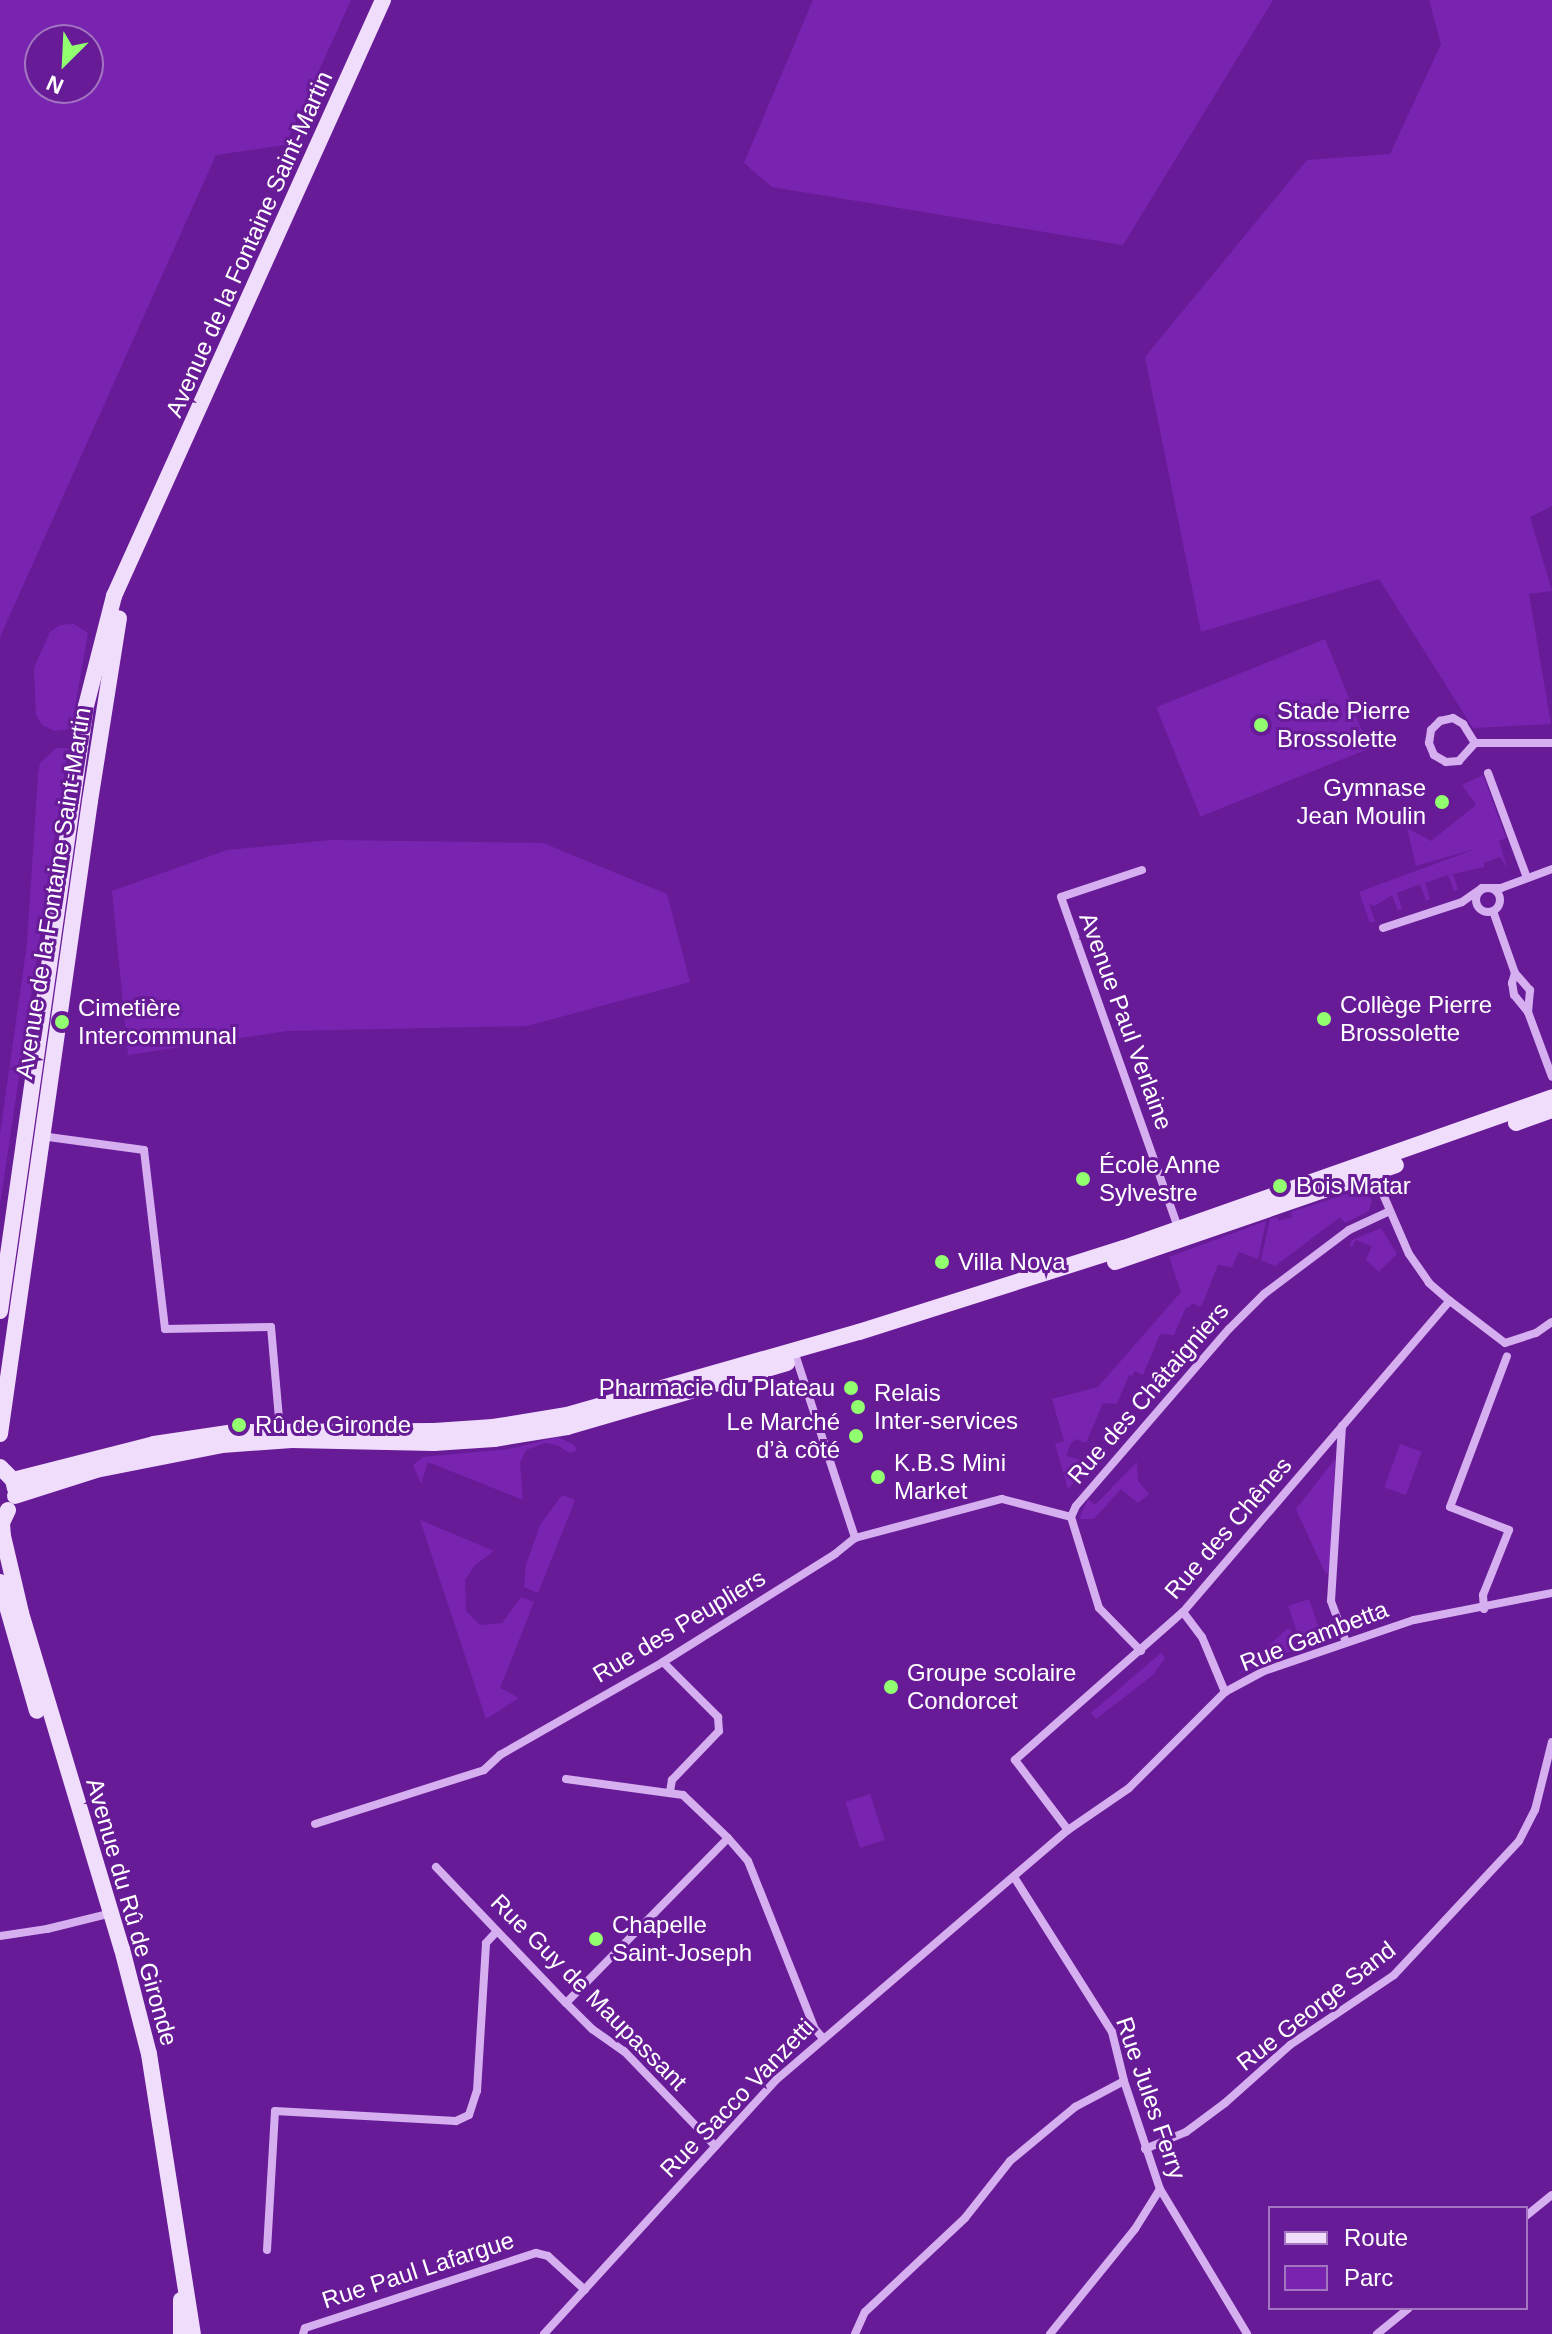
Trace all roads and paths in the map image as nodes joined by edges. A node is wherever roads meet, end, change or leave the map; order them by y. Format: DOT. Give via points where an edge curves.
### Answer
graph roads {
  1 [pos="383,0"];
  2 [pos="157,507"];
  3 [pos="81,742"];
  4 [pos="1475,743"];
  5 [pos="1552,743"];
  6 [pos="1488,773"];
  7 [pos="90,801"];
  8 [pos="1552,869"];
  9 [pos="1142,870"];
  10 [pos="1527,878"];
  11 [pos="1487,888"];
  12 [pos="1462,902"];
  13 [pos="1477,906"];
  14 [pos="1493,911"];
  15 [pos="1383,928"];
  16 [pos="1515,973"];
  17 [pos="1528,1012"];
  18 [pos="42,1072"];
  19 [pos="1552,1077"];
  20 [pos="1552,1097"];
  21 [pos="1552,1110"];
  22 [pos="33,1135"];
  23 [pos="1372,1168"];
  24 [pos="1388,1212"];
  25 [pos="1181,1234"];
  26 [pos="1450,1301"];
  27 [pos="0,1311"];
  28 [pos="1552,1322"];
  29 [pos="795,1356"];
  30 [pos="1507,1356"];
  31 [pos="1342,1426"];
  32 [pos="280,1429"];
  33 [pos="0,1434"];
  34 [pos="0,1467"];
  35 [pos="9,1501"];
  36 [pos="1071,1517"];
  37 [pos="855,1538"];
  38 [pos="0,1582"];
  39 [pos="1550,1594"];
  40 [pos="1552,1607"];
  41 [pos="1484,1609"];
  42 [pos="1183,1612"];
  43 [pos="1346,1642"];
  44 [pos="1141,1651"];
  45 [pos="663,1662"];
  46 [pos="1225,1692"];
  47 [pos="1552,1742"];
  48 [pos="566,1779"];
  49 [pos="670,1791"];
  50 [pos="315,1824"];
  51 [pos="1068,1830"];
  52 [pos="728,1838"];
  53 [pos="436,1867"];
  54 [pos="1014,1877"];
  55 [pos="104,1915"];
  56 [pos="497,1931"];
  57 [pos="0,1936"];
  58 [pos="566,2003"];
  59 [pos="822,2037"];
  60 [pos="1124,2081"];
  61 [pos="715,2146"];
  62 [pos="1145,2149"];
  63 [pos="1160,2189"];
  64 [pos="1552,2195"];
  65 [pos="1528,2214"];
  66 [pos="267,2250"];
  67 [pos="585,2290"];
  68 [pos="1407,2310"];
  69 [pos="181,2334"];
  70 [pos="193,2334"];
  71 [pos="303,2334"];
  72 [pos="544,2334"];
  73 [pos="855,2334"];
  74 [pos="1050,2334"];
  75 [pos="1247,2334"];
  76 [pos="1377,2334"];
  1 -- 2 [label="main road, Avenue de la Fontaine Saint-Martin"];
  2 -- 3 [label="main road, Avenue de la Fontaine Saint-Martin" via="114,596"];
  2 -- 7 [label="main road, Avenue de la Fontaine Saint-Martin" via="121,608"];
  3 -- 7 [label="main road" via="93,752"];
  3 -- 18 [label="main road, Avenue de la Fontaine Saint-Martin"];
  4 -- 4 [label="street" via="1453,718 1431,730 1429,743 1434,755 1446,762 1459,761"];
  4 -- 5 [label="street"];
  6 -- 10 [label="street"];
  7 -- 18 [label="main road, Avenue de la Fontaine Saint-Martin"];
  8 -- 10 [label="street"];
  9 -- 25 [label="street, Avenue Paul Verlaine" via="1061,897"];
  10 -- 11 [label="street"];
  11 -- 12 [label="street"];
  11 -- 13 [label="street" via="1479,892"];
  11 -- 14 [label="street" via="1501,899"];
  12 -- 13 [label="street"];
  12 -- 15 [label="street"];
  13 -- 14 [label="street"];
  14 -- 16 [label="street"];
  16 -- 17 [label="street" via="1514,995"];
  16 -- 17 [label="street" via="1530,990"];
  17 -- 19 [label="street"];
  18 -- 22 [label="main road, Avenue de la Fontaine Saint-Martin"];
  20 -- 23 [label="main road"];
  21 -- 23 [label="main road"];
  22 -- 27 [label="main road, Avenue de la Fontaine Saint-Martin"];
  22 -- 32 [label="street" via="144,1150 165,1329 271,1327"];
  22 -- 33 [label="main road, Avenue de la Fontaine Saint-Martin"];
  23 -- 24 [label="street"];
  23 -- 25 [label="main road"];
  24 -- 26 [label="street" via="1429,1283"];
  24 -- 36 [label="street, Rue des Châtaigniers" via="1349,1230 1264,1294 1091,1486"];
  25 -- 29 [label="main road" via="861,1343"];
  26 -- 28 [label="street" via="1505,1343"];
  26 -- 31 [label="street, Rue des Chênes"];
  29 -- 32 [label="main road" via="567,1415 493,1427"];
  29 -- 35 [label="main road" via="567,1427 434,1443 292,1440 222,1445 96,1470"];
  29 -- 37 [label="street"];
  30 -- 41 [label="street" via="1450,1507 1509,1530 1483,1595"];
  31 -- 42 [label="street, Rue des Chênes"];
  31 -- 43 [label="street" via="1331,1601"];
  32 -- 35 [label="main road" via="154,1444"];
  34 -- 35 [label="main road"];
  35 -- 70 [label="main road, Avenue du Rû de Gironde" via="3,1536 21,1613 149,2054"];
  36 -- 37 [label="street, Rue des Peupliers" via="1002,1499"];
  36 -- 44 [label="street, Rue des Châtaigniers" via="1099,1608"];
  37 -- 45 [label="street, Rue des Peupliers"];
  38 -- 55 [label="main road, Avenue du Rû de Gironde"];
  39 -- 40 [label="street"];
  39 -- 41 [label="street, Rue Gambetta"];
  41 -- 43 [label="street, Rue Gambetta" via="1414,1620"];
  42 -- 44 [label="street, Rue des Chênes"];
  42 -- 46 [label="street" via="1202,1637"];
  43 -- 46 [label="street, Rue Gambetta" via="1264,1671"];
  44 -- 51 [label="street, Rue des Chênes" via="1015,1760"];
  45 -- 49 [label="street" via="718,1717 719,1731 672,1780"];
  45 -- 50 [label="street, Rue des Peupliers" via="500,1755 484,1770"];
  46 -- 51 [label="street, Rue Gambetta" via="1129,1788"];
  47 -- 62 [label="street, Rue George Sand" via="1535,1810 1519,1841 1394,1975 1290,2045 1186,2132"];
  48 -- 49 [label="street"];
  49 -- 52 [label="street" via="683,1795"];
  51 -- 54 [label="street, Rue Gambetta"];
  52 -- 58 [label="street"];
  52 -- 59 [label="street" via="748,1861"];
  53 -- 56 [label="street, Rue Guy de Maupassant"];
  54 -- 59 [label="street, Rue Sacco Vanzetti"];
  54 -- 60 [label="street, Rue Jules Ferry" via="1112,2032"];
  55 -- 57 [label="street"];
  55 -- 69 [label="main road, Avenue du Rû de Gironde" via="155,2131 175,2254"];
  56 -- 58 [label="street, Rue Guy de Maupassant"];
  56 -- 66 [label="street" via="486,1943 477,2091 469,2115 456,2121 275,2111"];
  58 -- 61 [label="street, Rue Guy de Maupassant" via="624,2051"];
  59 -- 61 [label="street, Rue Sacco Vanzetti"];
  60 -- 62 [label="street, Rue Jules Ferry"];
  60 -- 73 [label="street" via="1075,2107 1010,2161 965,2218 865,2312"];
  61 -- 67 [label="street, Rue Sacco Vanzetti"];
  62 -- 63 [label="street, Rue Jules Ferry"];
  63 -- 74 [label="street" via="1135,2229"];
  63 -- 75 [label="street, Rue Jules Ferry"];
  64 -- 65 [label="street"];
  67 -- 71 [label="street, Rue Paul Lafargue" via="548,2256 536,2253 305,2328"];
  67 -- 72 [label="street, Rue Sacco Vanzetti"];
  68 -- 76 [label="street"];
}
